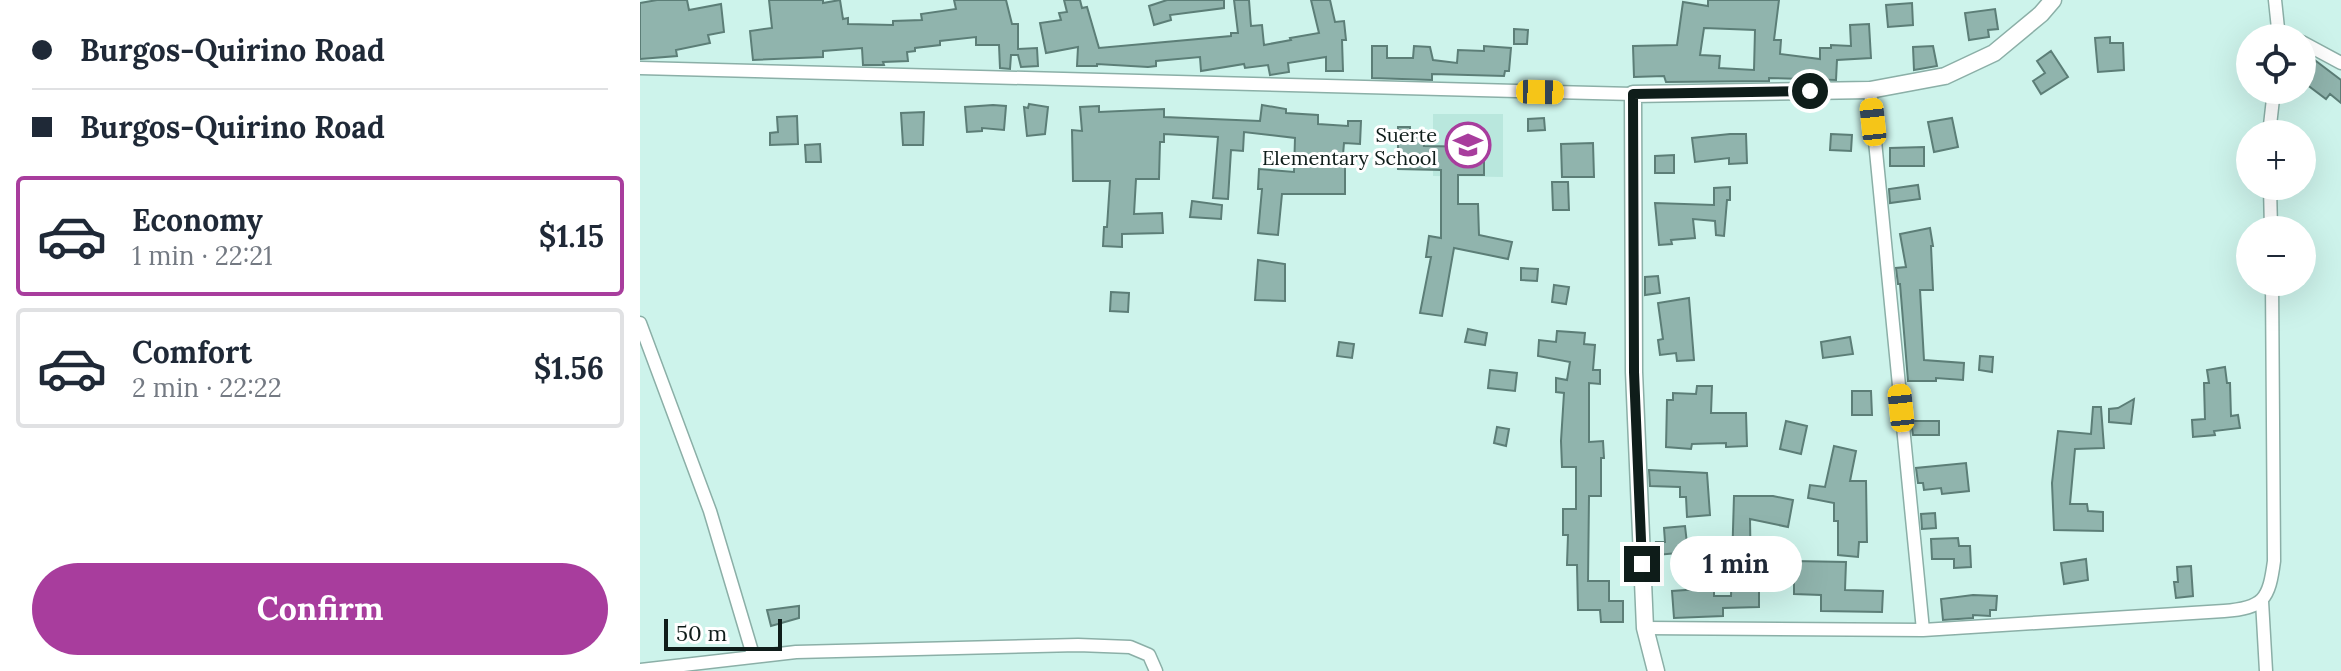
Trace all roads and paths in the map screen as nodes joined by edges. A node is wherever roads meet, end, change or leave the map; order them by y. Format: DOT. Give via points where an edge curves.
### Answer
graph roads {
  1 [pos="2053,0"];
  2 [pos="2275,0"];
  3 [pos="2278,24"];
  4 [pos="2316,50"];
  5 [pos="2341,63"];
  6 [pos="640,68"];
  7 [pos="1870,90"];
  8 [pos="1633,94"];
  9 [pos="2272,296"];
  10 [pos="640,323"];
  11 [pos="2262,601"];
  12 [pos="1645,628"];
  13 [pos="1923,630"];
  14 [pos="753,655"];
  15 [pos="640,670"];
  16 [pos="1156,671"];
  17 [pos="1656,671"];
  18 [pos="2266,671"];
  1 -- 7 [label="street" via="1994,53 1945,76"];
  2 -- 3 [label="street"];
  4 -- 5 [label="street"];
  6 -- 8 [label="street"];
  7 -- 8 [label="street"];
  7 -- 13 [label="street"];
  8 -- 12 [label="street" via="1634,372"];
  9 -- 11 [label="street" via="2274,561"];
  10 -- 14 [label="street" via="710,511"];
  11 -- 13 [label="street" via="2248,609"];
  11 -- 18 [label="street"];
  12 -- 13 [label="street"];
  12 -- 17 [label="street"];
  14 -- 15 [label="street"];
  14 -- 16 [label="street" via="1130,647 1149,655"];
}
